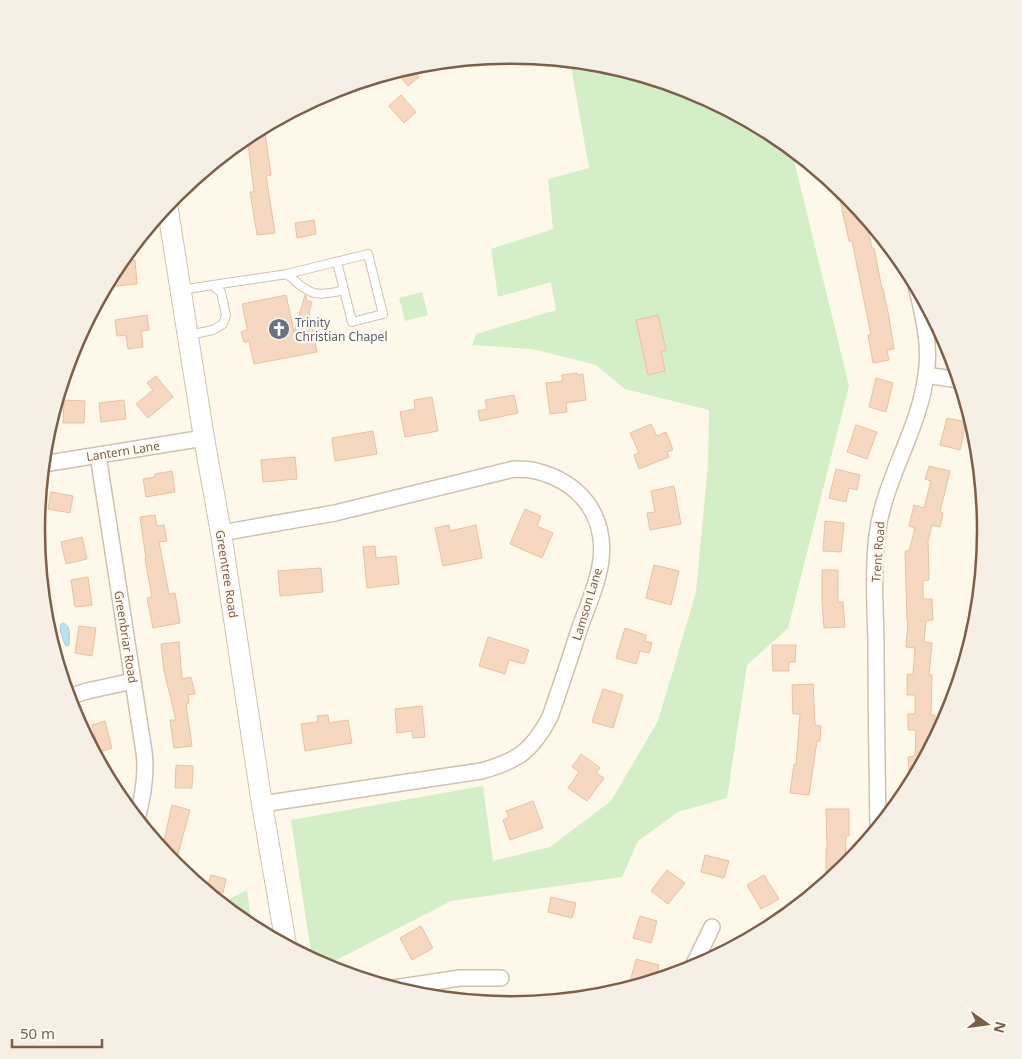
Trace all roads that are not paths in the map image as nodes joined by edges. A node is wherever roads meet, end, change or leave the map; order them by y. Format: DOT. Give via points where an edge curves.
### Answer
graph roads {
  1 [pos="168,214"];
  2 [pos="337,262"];
  3 [pos="287,274"];
  4 [pos="212,285"];
  5 [pos="180,290"];
  6 [pos="344,290"];
  7 [pos="921,309"];
  8 [pos="188,336"];
  9 [pos="926,376"];
  10 [pos="952,379"];
  11 [pos="204,438"];
  12 [pos="98,455"];
  13 [pos="50,463"];
  14 [pos="221,533"];
  15 [pos="133,681"];
  16 [pos="75,695"];
  17 [pos="262,804"];
  18 [pos="139,811"];
  19 [pos="878,817"];
  20 [pos="712,927"];
  21 [pos="285,936"];
  22 [pos="698,956"];
  23 [pos="502,978"];
  24 [pos="412,985"];
  1 -- 5 [label="street, Greentree Road"];
  2 -- 3 [label="lane"];
  2 -- 6 [label="lane"];
  2 -- 6 [label="lane" via="368,254 383,314 352,322"];
  3 -- 4 [label="lane"];
  3 -- 6 [label="lane" via="317,294"];
  4 -- 5 [label="lane"];
  4 -- 8 [label="lane" via="221,292 226,315 223,324 214,330"];
  5 -- 8 [label="street, Greentree Road"];
  7 -- 9 [label="street, Trent Road" via="928,356"];
  8 -- 11 [label="street, Greentree Road"];
  9 -- 10 [label="street"];
  9 -- 19 [label="street, Trent Road" via="919,406 884,502 877,534"];
  11 -- 12 [label="street, Lantern Lane"];
  11 -- 14 [label="street, Greentree Road"];
  12 -- 13 [label="street, Lantern Lane"];
  12 -- 15 [label="street, Greenbriar Road"];
  14 -- 17 [label="street, Greentree Road"];
  14 -- 17 [label="street, Lamson Lane" via="335,512 514,468 534,470 569,484 583,496 592,510 602,543 598,576 550,717 532,745 519,756 481,771"];
  15 -- 16 [label="street"];
  15 -- 18 [label="street, Greenbriar Road" via="146,768"];
  17 -- 21 [label="street, Greentree Road"];
  20 -- 22 [label="street"];
  23 -- 24 [label="street" via="460,978"];
}
